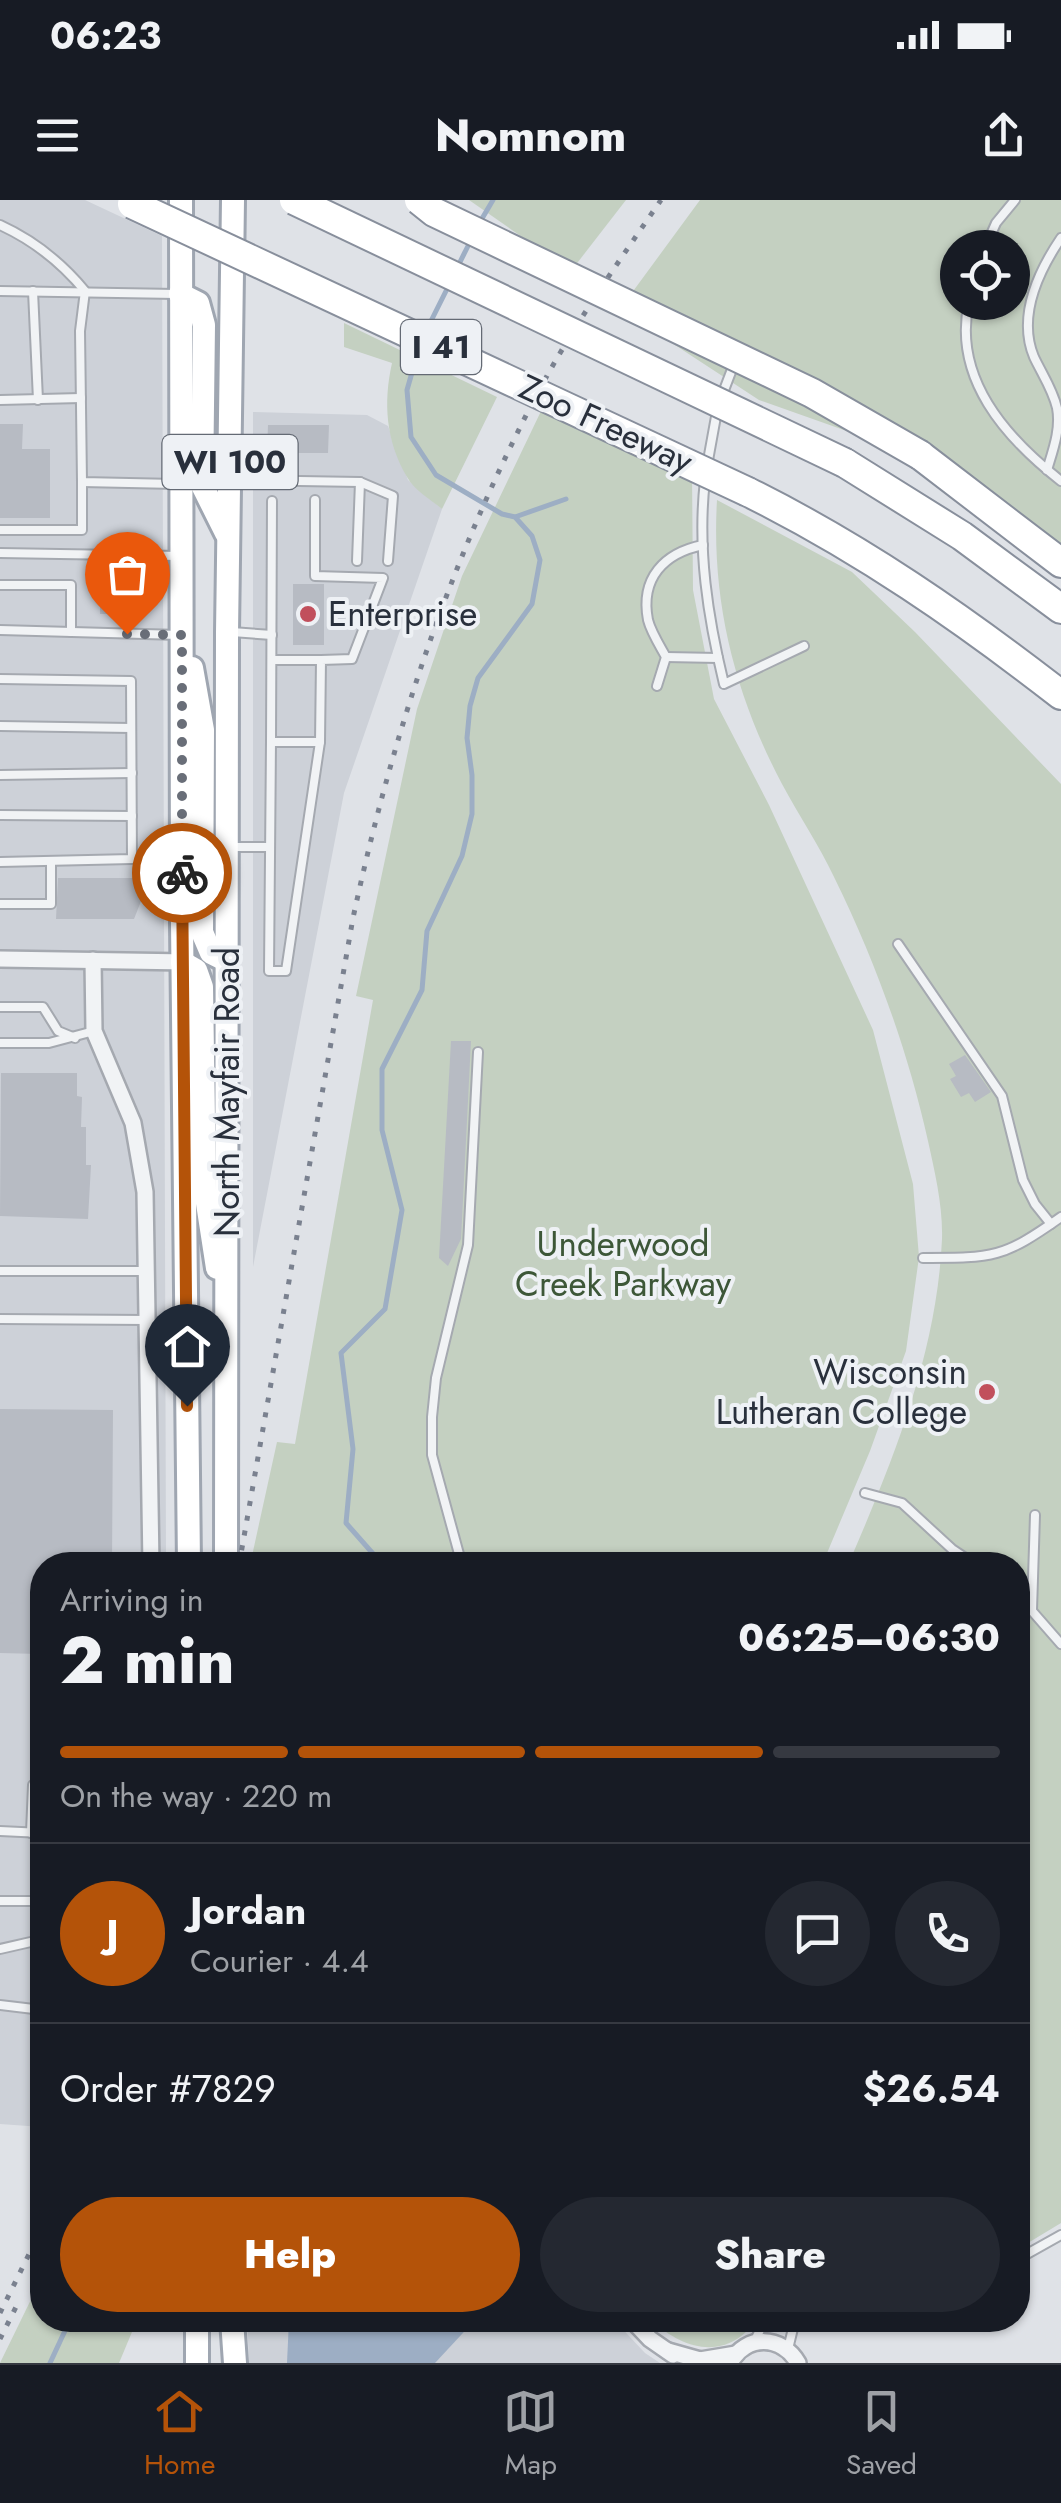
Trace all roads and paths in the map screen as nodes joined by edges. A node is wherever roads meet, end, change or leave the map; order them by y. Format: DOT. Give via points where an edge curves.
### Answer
graph roads {
  1 [pos="181,200"];
  2 [pos="233,200"];
  3 [pos="294,200"];
  4 [pos="420,200"];
  5 [pos="1015,200"];
  6 [pos="128,202"];
  7 [pos="0,226"];
  8 [pos="993,230"];
  9 [pos="1061,238"];
  10 [pos="0,291"];
  11 [pos="33,291"];
  12 [pos="85,292"];
  13 [pos="180,294"];
  14 [pos="967,320"];
  15 [pos="741,346"];
  16 [pos="81,398"];
  17 [pos="0,400"];
  18 [pos="38,400"];
  19 [pos="1047,470"];
  20 [pos="230,480"];
  21 [pos="1061,481"];
  22 [pos="82,482"];
  23 [pos="360,482"];
  24 [pos="181,484"];
  25 [pos="315,500"];
  26 [pos="272,501"];
  27 [pos="0,530"];
  28 [pos="229,540"];
  29 [pos="703,545"];
  30 [pos="0,553"];
  31 [pos="182,556"];
  32 [pos="357,561"];
  33 [pos="388,561"];
  34 [pos="1061,563"];
  35 [pos="0,585"];
  36 [pos="1061,610"];
  37 [pos="0,630"];
  38 [pos="183,630"];
  39 [pos="71,632"];
  40 [pos="227,632"];
  41 [pos="272,635"];
  42 [pos="804,646"];
  43 [pos="666,657"];
  44 [pos="718,658"];
  45 [pos="272,660"];
  46 [pos="321,660"];
  47 [pos="0,679"];
  48 [pos="657,686"];
  49 [pos="1061,695"];
  50 [pos="0,726"];
  51 [pos="131,728"];
  52 [pos="272,742"];
  53 [pos="320,742"];
  54 [pos="132,773"];
  55 [pos="0,775"];
  56 [pos="0,815"];
  57 [pos="132,816"];
  58 [pos="228,847"];
  59 [pos="270,847"];
  60 [pos="52,861"];
  61 [pos="0,862"];
  62 [pos="0,904"];
  63 [pos="898,944"];
  64 [pos="0,959"];
  65 [pos="93,960"];
  66 [pos="228,961"];
  67 [pos="182,962"];
  68 [pos="0,1007"];
  69 [pos="94,1031"];
  70 [pos="76,1038"];
  71 [pos="0,1043"];
  72 [pos="478,1052"];
  73 [pos="1061,1217"];
  74 [pos="1051,1224"];
  75 [pos="923,1258"];
  76 [pos="0,1271"];
  77 [pos="148,1272"];
  78 [pos="0,1319"];
  79 [pos="148,1320"];
  80 [pos="226,1322"];
  81 [pos="865,1493"];
  82 [pos="1035,1515"];
  83 [pos="151,1552"];
  84 [pos="189,1552"];
  85 [pos="226,1552"];
  86 [pos="458,1552"];
  87 [pos="958,1552"];
  88 [pos="1032,1610"];
  89 [pos="1061,1644"];
  90 [pos="0,1831"];
  91 [pos="30,1833"];
  92 [pos="0,1901"];
  93 [pos="30,1901"];
  94 [pos="30,1942"];
  95 [pos="0,1950"];
  96 [pos="0,2005"];
  97 [pos="30,2009"];
  98 [pos="1061,2235"];
  99 [pos="1030,2252"];
  100 [pos="196,2332"];
  101 [pos="233,2332"];
  102 [pos="643,2332"];
  103 [pos="759,2332"];
  104 [pos="754,2342"];
  105 [pos="668,2351"];
  106 [pos="793,2356"];
  107 [pos="733,2358"];
  108 [pos="197,2363"];
  109 [pos="234,2363"];
  110 [pos="684,2363"];
  1 -- 13 [label="main road, North Mayfair Road / WI 100"];
  2 -- 20 [label="main road, North Mayfair Road / WI 100"];
  3 -- 36 [label="highway, Zoo Freeway / I 41, bridge" via="845,463 962,536"];
  4 -- 34 [label="highway, bridge" via="812,394 920,455"];
  5 -- 8 [label="lane"];
  6 -- 49 [label="highway, Zoo Freeway / I 41, bridge" via="817,526"];
  7 -- 12 [label="lane" via="61,262"];
  9 -- 19 [label="lane" via="1042,266 1028,324 1032,353 1057,408"];
  10 -- 11 [label="lane"];
  11 -- 12 [label="lane"];
  11 -- 18 [label="lane"];
  12 -- 13 [label="lane"];
  12 -- 16 [label="lane"];
  13 -- 24 [label="main road, North Mayfair Road / WI 100"];
  13 -- 28 [label="main road" via="198,303 204,325 202,484"];
  14 -- 19 [label="lane" via="966,360 983,396"];
  15 -- 29 [label="lane" via="710,441"];
  16 -- 18 [label="lane"];
  16 -- 22 [label="lane"];
  17 -- 18 [label="lane"];
  19 -- 21 [label="lane"];
  20 -- 23 [label="lane"];
  20 -- 28 [label="main road, North Mayfair Road / WI 100"];
  22 -- 24 [label="lane"];
  22 -- 27 [label="lane" via="82,530"];
  23 -- 32 [label="lane"];
  23 -- 33 [label="lane" via="393,496"];
  24 -- 31 [label="main road, North Mayfair Road / WI 100"];
  25 -- 46 [label="lane" via="315,576 383,578 352,659"];
  26 -- 41 [label="lane"];
  28 -- 40 [label="main road, North Mayfair Road / WI 100"];
  29 -- 43 [label="lane" via="674,553 656,570 647,594 648,622"];
  29 -- 44 [label="lane"];
  30 -- 31 [label="lane"];
  31 -- 38 [label="main road, North Mayfair Road / WI 100"];
  35 -- 39 [label="lane" via="71,585"];
  37 -- 39 [label="lane"];
  38 -- 39 [label="lane"];
  38 -- 66 [label="main road" via="203,730 202,932 211,953"];
  38 -- 67 [label="main road, North Mayfair Road / WI 100"];
  40 -- 41 [label="lane"];
  40 -- 58 [label="main road, North Mayfair Road / WI 100"];
  41 -- 45 [label="lane"];
  42 -- 44 [label="lane" via="724,684"];
  43 -- 44 [label="lane"];
  43 -- 48 [label="lane"];
  45 -- 46 [label="lane"];
  45 -- 52 [label="lane"];
  46 -- 53 [label="lane"];
  47 -- 51 [label="lane" via="131,681"];
  50 -- 51 [label="lane"];
  51 -- 54 [label="lane"];
  52 -- 53 [label="lane"];
  52 -- 59 [label="lane"];
  53 -- 59 [label="lane" via="286,971 269,971"];
  54 -- 55 [label="lane"];
  54 -- 57 [label="lane"];
  56 -- 57 [label="lane"];
  57 -- 60 [label="lane" via="132,859"];
  58 -- 59 [label="lane"];
  58 -- 66 [label="main road, North Mayfair Road / WI 100"];
  60 -- 61 [label="lane"];
  60 -- 62 [label="lane" via="51,904"];
  63 -- 74 [label="lane" via="1002,1096 1023,1180"];
  64 -- 65 [label="street"];
  65 -- 67 [label="street"];
  65 -- 69 [label="street"];
  66 -- 67 [label="street"];
  66 -- 80 [label="main road, North Mayfair Road / WI 100"];
  67 -- 80 [label="main road" via="196,970 202,986 204,1190"];
  67 -- 84 [label="main road, North Mayfair Road / WI 100"];
  68 -- 70 [label="lane" via="43,1007 58,1031"];
  69 -- 70 [label="lane"];
  69 -- 77 [label="street" via="139,1146"];
  70 -- 71 [label="lane"];
  72 -- 86 [label="lane" via="468,1245 432,1418 432,1456"];
  73 -- 74 [label="lane"];
  74 -- 75 [label="lane" via="1000,1254"];
  76 -- 77 [label="lane"];
  77 -- 79 [label="street"];
  78 -- 79 [label="lane"];
  79 -- 83 [label="street"];
  80 -- 85 [label="main road, North Mayfair Road / WI 100"];
  81 -- 87 [label="lane" via="902,1503"];
  82 -- 88 [label="lane"];
  88 -- 89 [label="lane"];
  90 -- 91 [label="lane"];
  92 -- 93 [label="lane"];
  94 -- 95 [label="lane"];
  96 -- 97 [label="lane"];
  98 -- 99 [label="lane"];
  100 -- 108 [label="main road"];
  101 -- 109 [label="main road"];
  102 -- 105 [label="street"];
  103 -- 104 [label="lane"];
  104 -- 106 [label="street" via="767,2341"];
  104 -- 107 [label="street"];
  105 -- 107 [label="street" via="700,2360"];
  105 -- 110 [label="street"];
}
